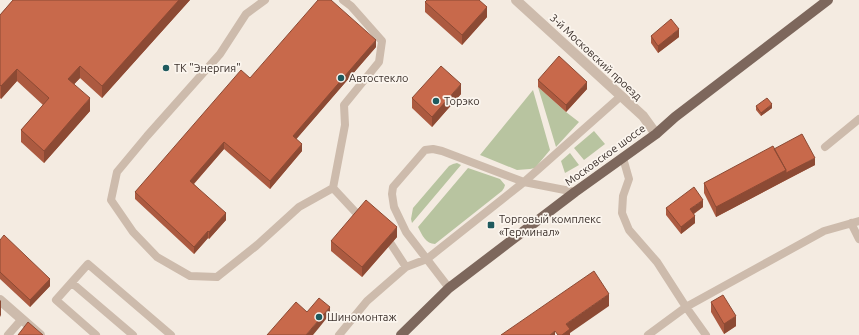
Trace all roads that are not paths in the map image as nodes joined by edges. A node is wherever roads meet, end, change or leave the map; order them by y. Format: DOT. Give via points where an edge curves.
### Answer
graph roads {
  1 [pos="265,0"];
  2 [pos="344,0"];
  3 [pos="516,0"];
  4 [pos="828,0"];
  5 [pos="621,96"];
  6 [pos="859,119"];
  7 [pos="656,134"];
  8 [pos="825,148"];
  9 [pos="623,158"];
  10 [pos="524,182"];
  11 [pos="333,188"];
  12 [pos="575,192"];
  13 [pos="360,217"];
  14 [pos="855,222"];
  15 [pos="859,239"];
  16 [pos="391,244"];
  17 [pos="426,259"];
  18 [pos="406,267"];
  19 [pos="72,283"];
  20 [pos="449,288"];
  21 [pos="0,300"];
  22 [pos="686,307"];
  23 [pos="22,319"];
  24 [pos="8,335"];
  25 [pos="40,335"];
  26 [pos="96,335"];
  27 [pos="133,335"];
  28 [pos="171,335"];
  29 [pos="338,335"];
  30 [pos="401,335"];
  31 [pos="648,335"];
  32 [pos="706,335"];
  1 -- 11 [label="lane" via="246,14 220,54 117,172 111,200 133,232 157,257 190,276 217,277 299,207"];
  2 -- 11 [label="lane" via="382,40 379,62 344,105 345,125"];
  3 -- 5 [label="street, 3-й Московский проезд"];
  4 -- 7 [label="main road, Московское шоссе"];
  5 -- 7 [label="street, 3-й Московский проезд" via="643,116"];
  5 -- 10 [label="lane"];
  6 -- 8 [label="lane"];
  7 -- 9 [label="main road, Московское шоссе"];
  9 -- 12 [label="main road, Московское шоссе"];
  9 -- 22 [label="lane" via="629,179 623,196 622,213 629,230 657,262"];
  10 -- 12 [label="lane"];
  10 -- 17 [label="lane"];
  10 -- 17 [label="lane" via="442,151 425,150 393,187 392,194 394,207 406,232"];
  11 -- 13 [label="lane"];
  12 -- 20 [label="main road, Московское шоссе"];
  14 -- 15 [label="lane"];
  14 -- 22 [label="lane" via="824,231"];
  16 -- 18 [label="lane"];
  17 -- 18 [label="lane"];
  17 -- 20 [label="lane"];
  18 -- 29 [label="lane" via="367,301"];
  19 -- 26 [label="lane" via="56,300"];
  19 -- 27 [label="lane"];
  19 -- 28 [label="lane" via="88,264"];
  20 -- 30 [label="main road, Московское шоссе"];
  21 -- 23 [label="street"];
  22 -- 31 [label="lane"];
  22 -- 32 [label="lane"];
  23 -- 24 [label="lane"];
  23 -- 25 [label="street"];
}
